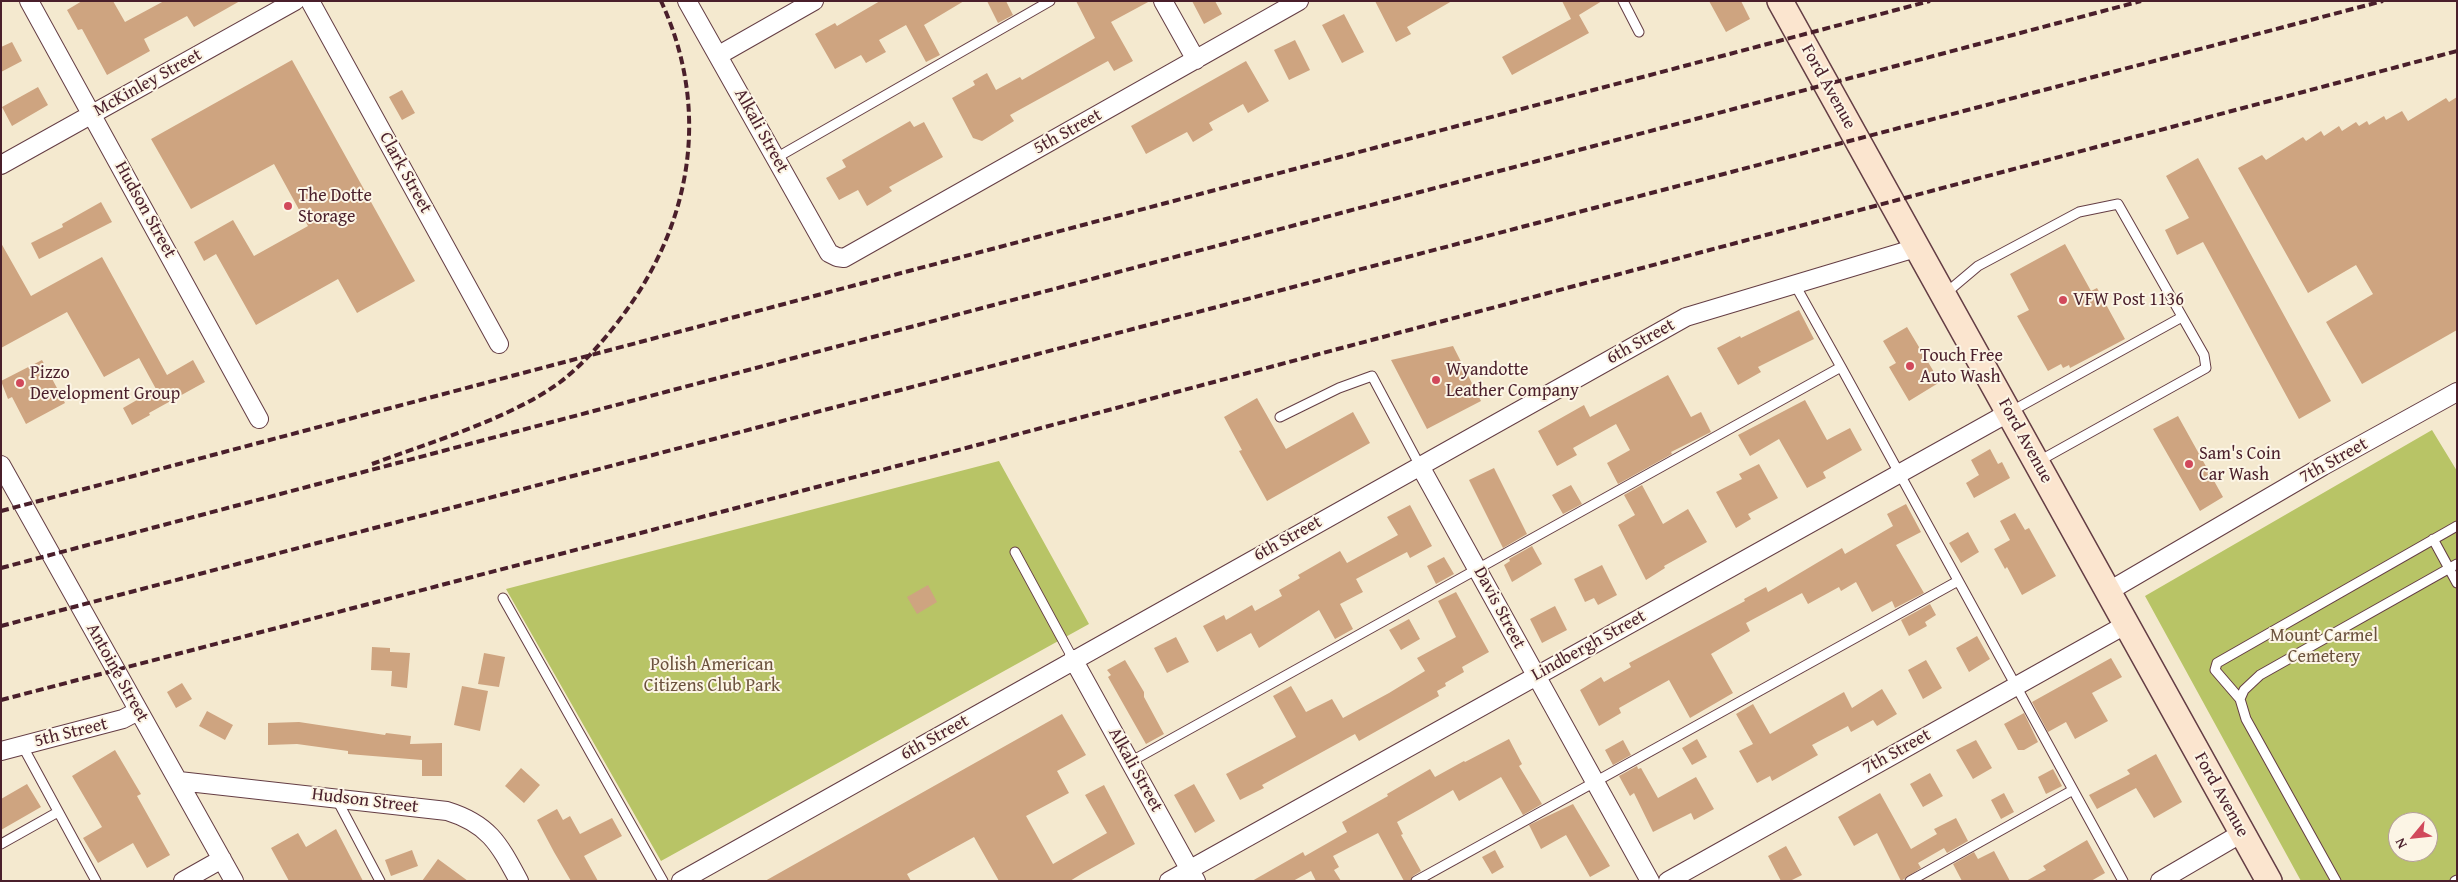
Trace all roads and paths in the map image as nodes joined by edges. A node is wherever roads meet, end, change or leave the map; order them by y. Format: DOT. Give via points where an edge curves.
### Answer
graph roads {
  1 [pos="29,1"];
  2 [pos="295,1"];
  3 [pos="310,1"];
  4 [pos="687,1"];
  5 [pos="814,1"];
  6 [pos="1050,1"];
  7 [pos="1163,1"];
  8 [pos="1299,1"];
  9 [pos="1623,1"];
  10 [pos="1780,1"];
  11 [pos="1639,32"];
  12 [pos="718,56"];
  13 [pos="1196,60"];
  14 [pos="92,114"];
  15 [pos="776,158"];
  16 [pos="1,165"];
  17 [pos="1916,248"];
  18 [pos="837,257"];
  19 [pos="1794,283"];
  20 [pos="1943,296"];
  21 [pos="2182,317"];
  22 [pos="499,344"];
  23 [pos="1841,367"];
  24 [pos="2457,392"];
  25 [pos="2008,413"];
  26 [pos="1280,418"];
  27 [pos="260,419"];
  28 [pos="2036,462"];
  29 [pos="1,465"];
  30 [pos="1420,466"];
  31 [pos="1899,474"];
  32 [pos="2457,526"];
  33 [pos="2433,540"];
  34 [pos="1015,552"];
  35 [pos="2453,566"];
  36 [pos="1478,569"];
  37 [pos="1958,581"];
  38 [pos="2457,583"];
  39 [pos="2109,591"];
  40 [pos="502,598"];
  41 [pos="2127,624"];
  42 [pos="1074,659"];
  43 [pos="1535,676"];
  44 [pos="2016,686"];
  45 [pos="2240,699"];
  46 [pos="138,711"];
  47 [pos="22,745"];
  48 [pos="1,751"];
  49 [pos="1130,762"];
  50 [pos="1595,780"];
  51 [pos="179,781"];
  52 [pos="2073,790"];
  53 [pos="336,798"];
  54 [pos="58,812"];
  55 [pos="2242,833"];
  56 [pos="1,844"];
  57 [pos="222,859"];
  58 [pos="1193,875"];
  59 [pos="96,881"];
  60 [pos="183,881"];
  61 [pos="234,881"];
  62 [pos="380,881"];
  63 [pos="519,881"];
  64 [pos="663,881"];
  65 [pos="681,881"];
  66 [pos="1169,881"];
  67 [pos="1416,881"];
  68 [pos="1650,881"];
  69 [pos="1668,881"];
  70 [pos="1910,881"];
  71 [pos="2123,881"];
  72 [pos="2160,881"];
  73 [pos="2269,881"];
  74 [pos="2336,881"];
  1 -- 14 [label="street, Hudson Street"];
  2 -- 14 [label="street, McKinley Street"];
  3 -- 22 [label="street, Clark Street"];
  4 -- 12 [label="street, Alkali Street"];
  5 -- 12 [label="street"];
  6 -- 15 [label="lane"];
  7 -- 13 [label="street"];
  8 -- 13 [label="street, 5th Street"];
  9 -- 11 [label="lane"];
  10 -- 17 [label="main road, Ford Avenue"];
  12 -- 15 [label="street, Alkali Street"];
  13 -- 18 [label="street, 5th Street" via="844,258"];
  14 -- 16 [label="street, McKinley Street"];
  14 -- 27 [label="street, Hudson Street"];
  15 -- 18 [label="street, Alkali Street" via="829,252"];
  17 -- 19 [label="street, 6th Street"];
  17 -- 20 [label="main road, Ford Avenue"];
  19 -- 23 [label="lane"];
  19 -- 30 [label="street, 6th Street" via="1686,317"];
  20 -- 21 [label="lane" via="1978,266 2079,212 2118,204"];
  20 -- 25 [label="main road, Ford Avenue"];
  21 -- 25 [label="lane"];
  21 -- 28 [label="lane" via="2204,355 2206,368"];
  23 -- 31 [label="lane"];
  23 -- 36 [label="lane"];
  24 -- 39 [label="street, 7th Street"];
  25 -- 28 [label="main road, Ford Avenue"];
  25 -- 31 [label="street, Lindbergh Street"];
  26 -- 30 [label="lane" via="1339,388 1372,376"];
  28 -- 39 [label="main road, Ford Avenue"];
  29 -- 46 [label="street, Antoine Street"];
  30 -- 36 [label="street, Davis Street"];
  30 -- 42 [label="street, 6th Street"];
  31 -- 37 [label="lane"];
  31 -- 43 [label="street, Lindbergh Street"];
  32 -- 33 [label="lane"];
  33 -- 35 [label="lane"];
  33 -- 45 [label="lane" via="2217,662 2215,670"];
  34 -- 42 [label="lane"];
  35 -- 38 [label="lane"];
  35 -- 45 [label="lane" via="2260,675 2244,690"];
  36 -- 43 [label="street, Davis Street"];
  36 -- 49 [label="lane"];
  37 -- 44 [label="lane"];
  37 -- 50 [label="lane"];
  39 -- 41 [label="main road, Ford Avenue"];
  40 -- 64 [label="lane"];
  41 -- 44 [label="street, 7th Street"];
  41 -- 55 [label="main road, Ford Avenue"];
  42 -- 49 [label="street, Alkali Street"];
  42 -- 65 [label="street, 6th Street"];
  43 -- 50 [label="street, Davis Street"];
  43 -- 58 [label="street, Lindbergh Street"];
  44 -- 52 [label="lane"];
  44 -- 69 [label="street, 7th Street"];
  45 -- 74 [label="lane" via="2246,719"];
  46 -- 47 [label="street, 5th Street" via="123,719"];
  46 -- 51 [label="street, Antoine Street"];
  47 -- 48 [label="street, 5th Street"];
  47 -- 54 [label="lane"];
  49 -- 58 [label="street, Alkali Street"];
  50 -- 67 [label="lane"];
  50 -- 68 [label="street, Davis Street"];
  51 -- 53 [label="street, Hudson Street"];
  51 -- 57 [label="street, Antoine Street"];
  52 -- 70 [label="lane"];
  52 -- 71 [label="lane"];
  53 -- 62 [label="lane"];
  53 -- 63 [label="street, Hudson Street" via="447,811 464,816 481,825 494,838"];
  54 -- 56 [label="lane"];
  54 -- 59 [label="lane"];
  55 -- 72 [label="street"];
  55 -- 73 [label="main road, Ford Avenue"];
  57 -- 60 [label="street"];
  57 -- 61 [label="street, Antoine Street"];
  58 -- 66 [label="street, Lindbergh Street"];
}
